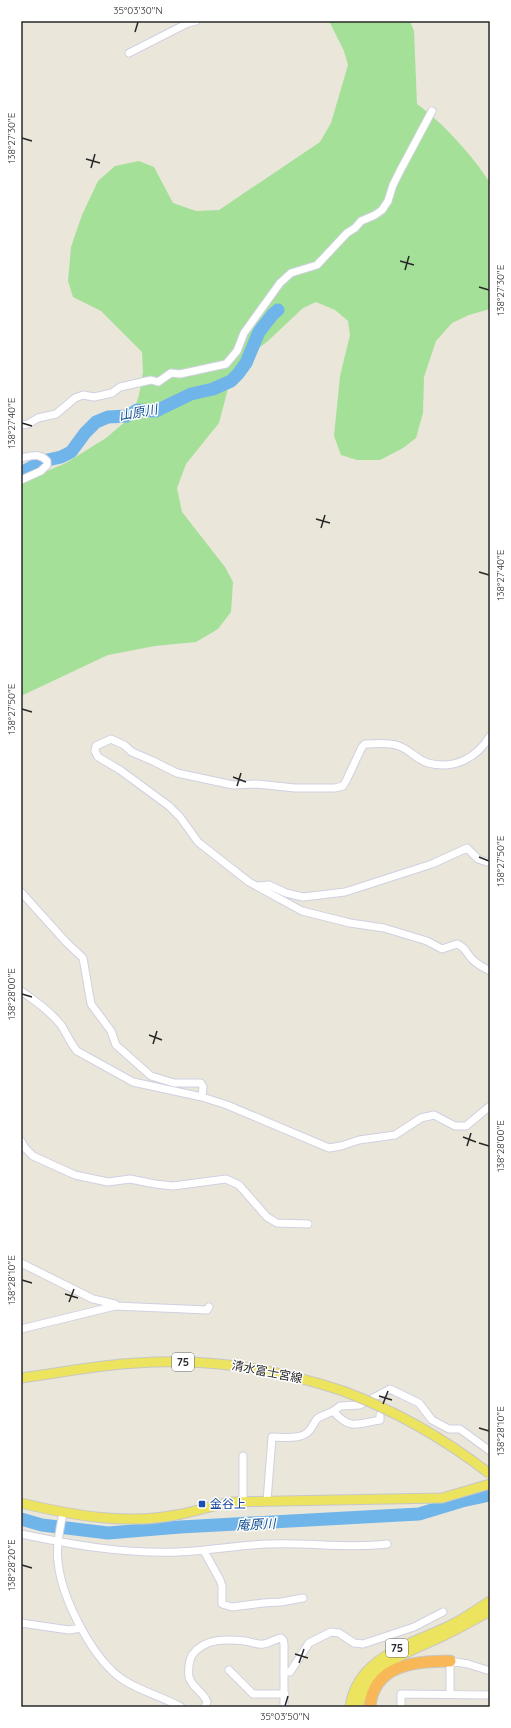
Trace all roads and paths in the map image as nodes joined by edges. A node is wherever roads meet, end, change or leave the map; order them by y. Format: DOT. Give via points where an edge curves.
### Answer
graph roads {
  1 [pos="196,21"];
  2 [pos="129,53"];
  3 [pos="432,111"];
  4 [pos="21,425"];
  5 [pos="21,458"];
  6 [pos="21,480"];
  7 [pos="490,736"];
  8 [pos="490,863"];
  9 [pos="257,886"];
  10 [pos="21,892"];
  11 [pos="490,971"];
  12 [pos="21,991"];
  13 [pos="202,1097"];
  14 [pos="490,1106"];
  15 [pos="21,1141"];
  16 [pos="308,1224"];
  17 [pos="21,1263"];
  18 [pos="115,1306"];
  19 [pos="209,1307"];
  20 [pos="21,1329"];
  21 [pos="21,1378"];
  22 [pos="334,1412"];
  23 [pos="380,1415"];
  24 [pos="490,1451"];
  25 [pos="242,1456"];
  26 [pos="490,1474"];
  27 [pos="490,1484"];
  28 [pos="267,1501"];
  29 [pos="243,1502"];
  30 [pos="21,1503"];
  31 [pos="63,1513"];
  32 [pos="21,1534"];
  33 [pos="58,1540"];
  34 [pos="387,1544"];
  35 [pos="204,1551"];
  36 [pos="303,1598"];
  37 [pos="490,1601"];
  38 [pos="490,1611"];
  39 [pos="443,1612"];
  40 [pos="21,1623"];
  41 [pos="455,1627"];
  42 [pos="81,1628"];
  43 [pos="450,1661"];
  44 [pos="229,1670"];
  45 [pos="490,1671"];
  46 [pos="285,1672"];
  47 [pos="358,1691"];
  48 [pos="284,1694"];
  49 [pos="450,1694"];
  50 [pos="490,1695"];
  51 [pos="181,1707"];
  52 [pos="205,1707"];
  53 [pos="284,1707"];
  54 [pos="350,1707"];
  55 [pos="358,1707"];
  56 [pos="370,1707"];
  57 [pos="377,1707"];
  58 [pos="401,1707"];
  1 -- 2 [label="street"];
  3 -- 4 [label="street" via="382,210 361,221 317,265 291,273 280,283 244,333 237,351 226,364 180,374 171,373 158,382 150,380 120,387 112,393 94,397 83,395 75,398 56,414"];
  5 -- 6 [label="street" via="35,455 44,457 47,465 41,471"];
  7 -- 9 [label="street" via="476,754 462,763 444,765 428,763 400,746 389,743 365,744 343,786 335,788 234,785 177,774 111,739 96,746 98,758 120,770 169,806 198,842"];
  8 -- 9 [label="street" via="478,859 467,848 432,864 345,892 303,897 269,885"];
  9 -- 11 [label="street" via="302,911 384,928 442,948 457,944 464,947 479,965"];
  10 -- 13 [label="street" via="83,958 91,1004 111,1031 116,1045 151,1076 174,1083 200,1083 203,1087"];
  12 -- 13 [label="street" via="42,1005 61,1026 70,1044 78,1051 133,1082"];
  13 -- 14 [label="street" via="228,1105 329,1148 359,1140 396,1135 421,1118 434,1115 455,1126 466,1126"];
  15 -- 16 [label="street" via="34,1156 75,1174 108,1182 130,1179 173,1186 226,1178 239,1185 272,1220"];
  17 -- 18 [label="street" via="93,1299"];
  18 -- 19 [label="street" via="207,1310"];
  18 -- 20 [label="street"];
  21 -- 26 [label="main road, 清水富士宮線 / 75, bridge" via="134,1363 194,1362 252,1367 343,1391 384,1408 438,1437"];
  22 -- 23 [label="street" via="342,1421 352,1424 380,1420"];
  22 -- 24 [label="street" via="340,1406 360,1405 390,1388 419,1403 432,1420 449,1428 460,1429"];
  22 -- 28 [label="street" via="319,1418 305,1434 272,1437"];
  25 -- 29 [label="street"];
  27 -- 28 [label="main road" via="442,1498"];
  28 -- 29 [label="main road"];
  29 -- 31 [label="main road" via="211,1505 176,1515 139,1519"];
  30 -- 31 [label="main road"];
  31 -- 33 [label="street"];
  32 -- 33 [label="street"];
  33 -- 35 [label="street" via="111,1550"];
  33 -- 42 [label="street" via="61,1581"];
  34 -- 35 [label="street" via="268,1544"];
  35 -- 36 [label="street" via="220,1580 222,1604 232,1607 246,1606"];
  37 -- 41 [label="main road, 75"];
  38 -- 41 [label="main road, 75"];
  39 -- 46 [label="street" via="414,1627 363,1644 354,1643 339,1633 331,1632 309,1643 290,1672"];
  40 -- 42 [label="street" via="68,1630"];
  41 -- 47 [label="main road, 75" via="384,1665"];
  42 -- 51 [label="street" via="96,1654 125,1681"];
  43 -- 45 [label="street"];
  43 -- 49 [label="street"];
  43 -- 56 [label="highway" via="414,1663 397,1668 382,1678 377,1685"];
  43 -- 57 [label="highway" via="424,1666 396,1677 385,1686"];
  44 -- 48 [label="street" via="253,1694"];
  46 -- 48 [label="street"];
  46 -- 52 [label="street" via="284,1644 281,1638 263,1644 244,1641 210,1642 199,1647 192,1656 189,1666 189,1678 206,1698"];
  47 -- 54 [label="main road, 75"];
  47 -- 55 [label="main road, 75"];
  48 -- 53 [label="street"];
  49 -- 50 [label="street"];
  49 -- 58 [label="street" via="401,1694"];
}
